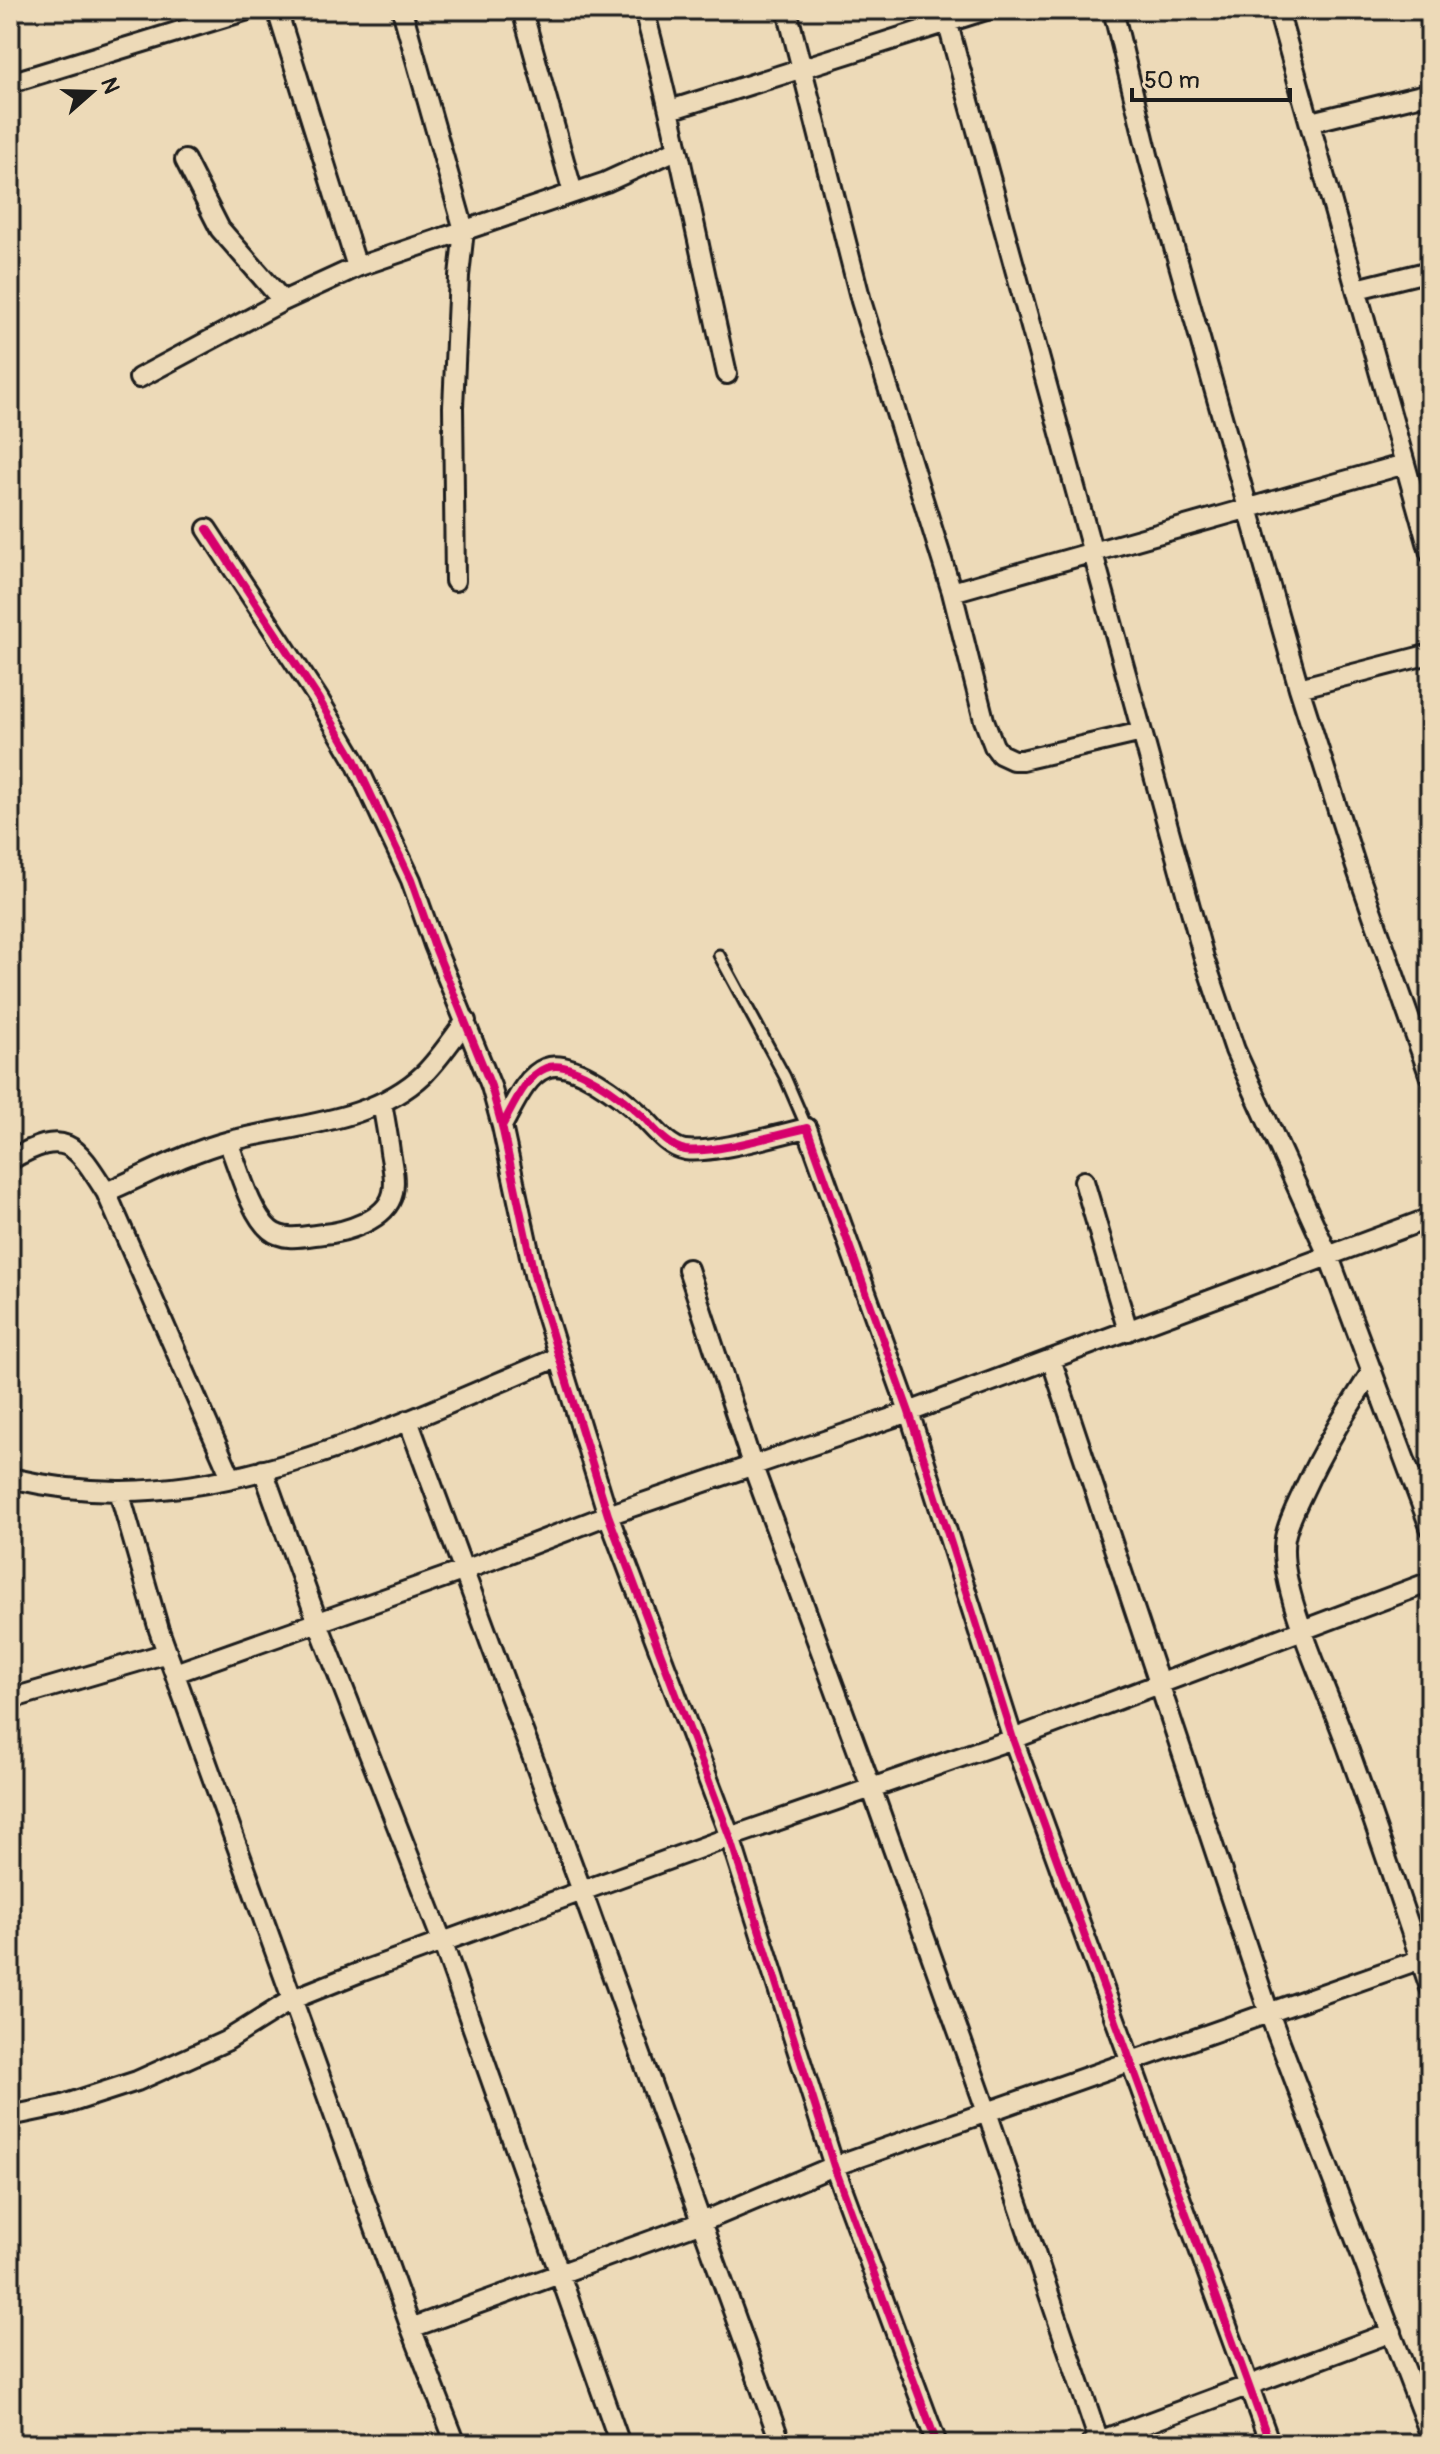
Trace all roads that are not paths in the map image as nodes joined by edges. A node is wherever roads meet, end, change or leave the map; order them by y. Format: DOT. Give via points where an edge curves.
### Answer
graph roads {
  1 [pos="248,10"];
  2 [pos="277,10"];
  3 [pos="402,10"];
  4 [pos="522,10"];
  5 [pos="644,10"];
  6 [pos="787,10"];
  7 [pos="986,10"];
  8 [pos="1113,10"];
  9 [pos="1278,10"];
  10 [pos="946,16"];
  11 [pos="803,70"];
  12 [pos="10,83"];
  13 [pos="1430,93"];
  14 [pos="670,110"];
  15 [pos="1311,122"];
  16 [pos="676,150"];
  17 [pos="185,160"];
  18 [pos="573,193"];
  19 [pos="464,230"];
  20 [pos="357,267"];
  21 [pos="1430,271"];
  22 [pos="1357,289"];
  23 [pos="283,301"];
  24 [pos="727,374"];
  25 [pos="139,378"];
  26 [pos="1405,464"];
  27 [pos="1249,506"];
  28 [pos="207,529"];
  29 [pos="1094,552"];
  30 [pos="1430,553"];
  31 [pos="455,581"];
  32 [pos="952,592"];
  33 [pos="1430,654"];
  34 [pos="1299,688"];
  35 [pos="1142,732"];
  36 [pos="719,955"];
  37 [pos="466,1021"];
  38 [pos="1430,1077"];
  39 [pos="382,1103"];
  40 [pos="502,1126"];
  41 [pos="807,1128"];
  42 [pos="228,1142"];
  43 [pos="10,1160"];
  44 [pos="1084,1181"];
  45 [pos="106,1192"];
  46 [pos="1430,1218"];
  47 [pos="1329,1257"];
  48 [pos="688,1269"];
  49 [pos="1128,1331"];
  50 [pos="559,1357"];
  51 [pos="1051,1359"];
  52 [pos="1372,1371"];
  53 [pos="909,1412"];
  54 [pos="408,1420"];
  55 [pos="752,1464"];
  56 [pos="263,1470"];
  57 [pos="231,1477"];
  58 [pos="10,1478"];
  59 [pos="119,1491"];
  60 [pos="608,1515"];
  61 [pos="1430,1527"];
  62 [pos="465,1570"];
  63 [pos="1430,1582"];
  64 [pos="318,1623"];
  65 [pos="1303,1630"];
  66 [pos="167,1653"];
  67 [pos="175,1673"];
  68 [pos="1159,1684"];
  69 [pos="10,1699"];
  70 [pos="1013,1739"];
  71 [pos="871,1787"];
  72 [pos="730,1837"];
  73 [pos="582,1891"];
  74 [pos="442,1941"];
  75 [pos="1425,1958"];
  76 [pos="1430,1988"];
  77 [pos="293,1999"];
  78 [pos="1269,2013"];
  79 [pos="1130,2063"];
  80 [pos="987,2112"];
  81 [pos="10,2116"];
  82 [pos="834,2166"];
  83 [pos="702,2222"];
  84 [pos="561,2273"];
  85 [pos="411,2328"];
  86 [pos="1392,2332"];
  87 [pos="1248,2386"];
  88 [pos="1430,2434"];
  89 [pos="1096,2443"];
  90 [pos="456,2444"];
  91 [pos="620,2444"];
  92 [pos="781,2444"];
  93 [pos="937,2444"];
  94 [pos="1270,2444"];
  1 -- 12 [label="street"];
  2 -- 20 [label="street"];
  3 -- 19 [label="street"];
  4 -- 18 [label="street"];
  5 -- 14 [label="street"];
  6 -- 11 [label="street"];
  7 -- 10 [label="street"];
  8 -- 27 [label="street" via="1149,159"];
  9 -- 15 [label="street"];
  10 -- 11 [label="street"];
  10 -- 29 [label="street"];
  11 -- 14 [label="street"];
  11 -- 32 [label="street" via="861,301"];
  13 -- 15 [label="street"];
  14 -- 16 [label="street"];
  15 -- 22 [label="street"];
  16 -- 18 [label="street"];
  16 -- 24 [label="street"];
  17 -- 23 [label="street" via="220,229"];
  18 -- 19 [label="street"];
  19 -- 20 [label="street"];
  19 -- 31 [label="street" via="453,407"];
  20 -- 23 [label="street"];
  21 -- 22 [label="street"];
  22 -- 26 [label="street"];
  23 -- 25 [label="street"];
  26 -- 27 [label="street"];
  26 -- 30 [label="street"];
  27 -- 29 [label="street"];
  27 -- 34 [label="street"];
  28 -- 37 [label="street" via="354,759 411,880"];
  29 -- 32 [label="street"];
  29 -- 35 [label="street"];
  32 -- 35 [label="street" via="984,720 1000,754 1013,760 1030,758"];
  33 -- 34 [label="street"];
  34 -- 38 [label="street"];
  35 -- 47 [label="street" via="1200,945 1235,1050"];
  36 -- 41 [label="lane"];
  37 -- 39 [label="street" via="425,1073"];
  37 -- 40 [label="street"];
  39 -- 42 [label="street"];
  39 -- 42 [label="street" via="396,1182 393,1196 376,1217 335,1233 285,1237 270,1230"];
  40 -- 41 [label="street" via="531,1079 555,1066 577,1071 605,1088 685,1150"];
  40 -- 50 [label="street" via="535,1279"];
  41 -- 53 [label="street"];
  42 -- 45 [label="street"];
  43 -- 45 [label="street" via="46,1143 70,1146"];
  44 -- 49 [label="street"];
  45 -- 57 [label="street"];
  46 -- 47 [label="street"];
  47 -- 49 [label="street"];
  47 -- 52 [label="street"];
  48 -- 55 [label="street"];
  49 -- 51 [label="street"];
  50 -- 54 [label="street"];
  50 -- 60 [label="street"];
  51 -- 53 [label="street"];
  51 -- 68 [label="street"];
  52 -- 61 [label="street"];
  52 -- 65 [label="street" via="1309,1479 1285,1538 1289,1585"];
  53 -- 55 [label="street"];
  53 -- 70 [label="street"];
  54 -- 56 [label="street"];
  54 -- 62 [label="street"];
  55 -- 60 [label="street"];
  55 -- 71 [label="street"];
  56 -- 57 [label="street"];
  56 -- 64 [label="street"];
  57 -- 59 [label="street"];
  58 -- 59 [label="street"];
  59 -- 66 [label="street"];
  60 -- 62 [label="street"];
  60 -- 72 [label="street"];
  62 -- 64 [label="street"];
  62 -- 73 [label="street"];
  63 -- 65 [label="street"];
  64 -- 67 [label="street"];
  64 -- 74 [label="street"];
  65 -- 68 [label="street"];
  65 -- 75 [label="street"];
  66 -- 67 [label="street"];
  66 -- 69 [label="street"];
  67 -- 77 [label="street"];
  68 -- 70 [label="street"];
  68 -- 78 [label="street"];
  70 -- 71 [label="street"];
  70 -- 79 [label="street"];
  71 -- 72 [label="street"];
  71 -- 80 [label="street"];
  72 -- 73 [label="street"];
  72 -- 82 [label="street"];
  73 -- 74 [label="street"];
  73 -- 83 [label="street"];
  74 -- 77 [label="street"];
  74 -- 84 [label="street"];
  75 -- 76 [label="street"];
  75 -- 78 [label="street"];
  77 -- 81 [label="street" via="226,2041 137,2081"];
  77 -- 85 [label="street"];
  78 -- 79 [label="street"];
  78 -- 86 [label="street"];
  79 -- 80 [label="street"];
  79 -- 87 [label="street"];
  80 -- 82 [label="street"];
  80 -- 89 [label="street"];
  82 -- 83 [label="street"];
  82 -- 93 [label="street"];
  83 -- 84 [label="street"];
  83 -- 92 [label="street"];
  84 -- 85 [label="street"];
  84 -- 91 [label="street"];
  85 -- 90 [label="street"];
  86 -- 87 [label="street"];
  86 -- 88 [label="street"];
  87 -- 89 [label="street"];
  87 -- 94 [label="street"];
}
